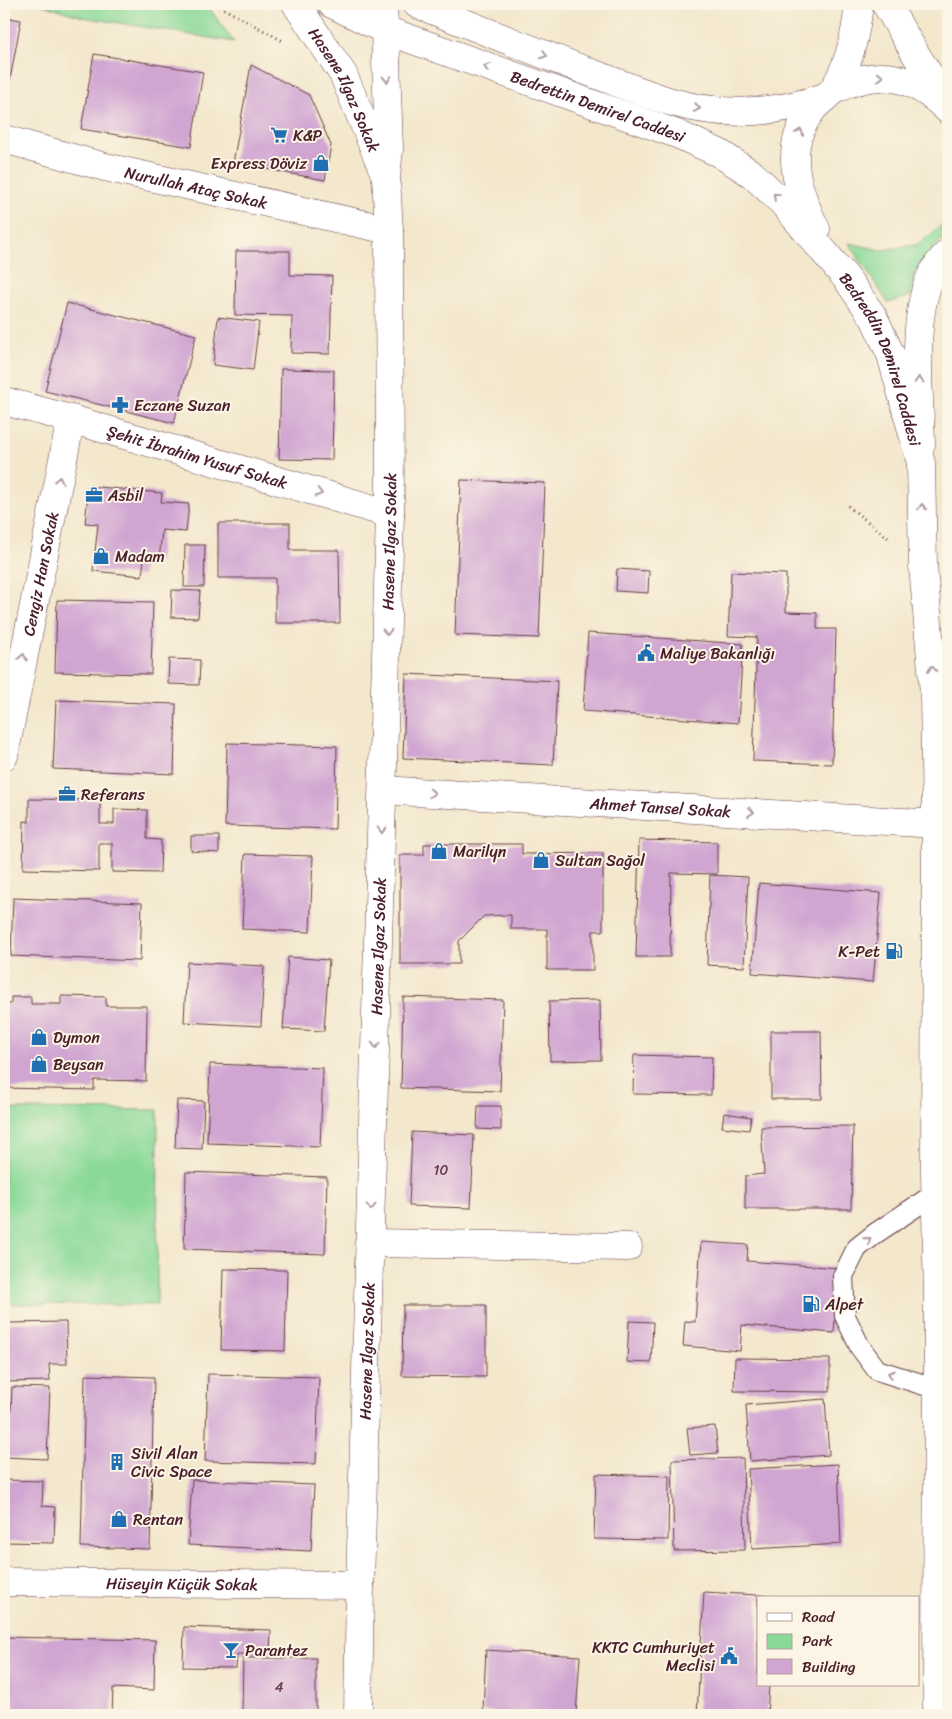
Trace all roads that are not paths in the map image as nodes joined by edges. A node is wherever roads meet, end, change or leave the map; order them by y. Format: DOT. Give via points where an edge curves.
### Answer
graph roads {
  1 [pos="296,4"];
  2 [pos="332,4"];
  3 [pos="382,4"];
  4 [pos="417,4"];
  5 [pos="859,4"];
  6 [pos="886,4"];
  7 [pos="385,30"];
  8 [pos="829,93"];
  9 [pos="948,103"];
  10 [pos="948,110"];
  11 [pos="4,139"];
  12 [pos="386,178"];
  13 [pos="389,230"];
  14 [pos="948,253"];
  15 [pos="830,260"];
  16 [pos="4,401"];
  17 [pos="71,419"];
  18 [pos="921,464"];
  19 [pos="390,514"];
  20 [pos="4,747"];
  21 [pos="383,790"];
  22 [pos="936,824"];
  23 [pos="936,1193"];
  24 [pos="370,1243"];
  25 [pos="628,1247"];
  26 [pos="938,1389"];
  27 [pos="4,1582"];
  28 [pos="360,1585"];
  29 [pos="358,1715"];
  30 [pos="937,1715"];
  1 -- 12 [label="street, Hasene Ilgaz Sokak" via="343,74"];
  2 -- 7 [label="street, Bedrettin Demirel Caddesi"];
  3 -- 7 [label="street, Hasene Ilgaz Sokak"];
  4 -- 8 [label="street, Bedrettin Demirel Caddesi, one-way" via="686,106 760,112 794,106"];
  5 -- 8 [label="street" via="848,58"];
  6 -- 9 [label="street"];
  7 -- 12 [label="street, Hasene Ilgaz Sokak, one-way" via="389,149"];
  15 -- 7 [label="street, Bedrettin Demirel Caddesi, one-way" via="782,202 752,174 700,143"];
  8 -- 10 [label="street, Bedrettin Demirel Caddesi, one-way" via="865,78 898,79 924,89"];
  15 -- 8 [label="street, one-way" via="796,182 794,163 802,125"];
  11 -- 13 [label="street, Nurullah Ataç Sokak" via="105,167"];
  12 -- 13 [label="street, Hasene Ilgaz Sokak"];
  13 -- 19 [label="street, Hasene Ilgaz Sokak"];
  18 -- 14 [label="street, one-way" via="918,335 932,275"];
  15 -- 18 [label="street, Bedreddin Demirel Caddesi" via="847,278 874,318 891,356"];
  16 -- 17 [label="street, Şehit İbrahim Yusuf Sokak"];
  17 -- 19 [label="street, Şehit İbrahim Yusuf Sokak, one-way"];
  20 -- 17 [label="street, Cengiz Han Sokak, one-way"];
  22 -- 18 [label="street, one-way" via="934,693 923,566"];
  19 -- 21 [label="street, Hasene Ilgaz Sokak, one-way"];
  21 -- 22 [label="street, Ahmet Tansel Sokak, one-way"];
  21 -- 24 [label="street, Hasene Ilgaz Sokak, one-way"];
  22 -- 23 [label="street"];
  23 -- 26 [label="street"];
  26 -- 23 [label="lane, one-way" via="877,1370 860,1347 845,1316 843,1276 857,1248"];
  24 -- 25 [label="street"];
  24 -- 28 [label="street, Hasene Ilgaz Sokak"];
  26 -- 30 [label="street"];
  27 -- 28 [label="street, Hüseyin Küçük Sokak"];
  28 -- 29 [label="street, Hasene Ilgaz Sokak"];
}
